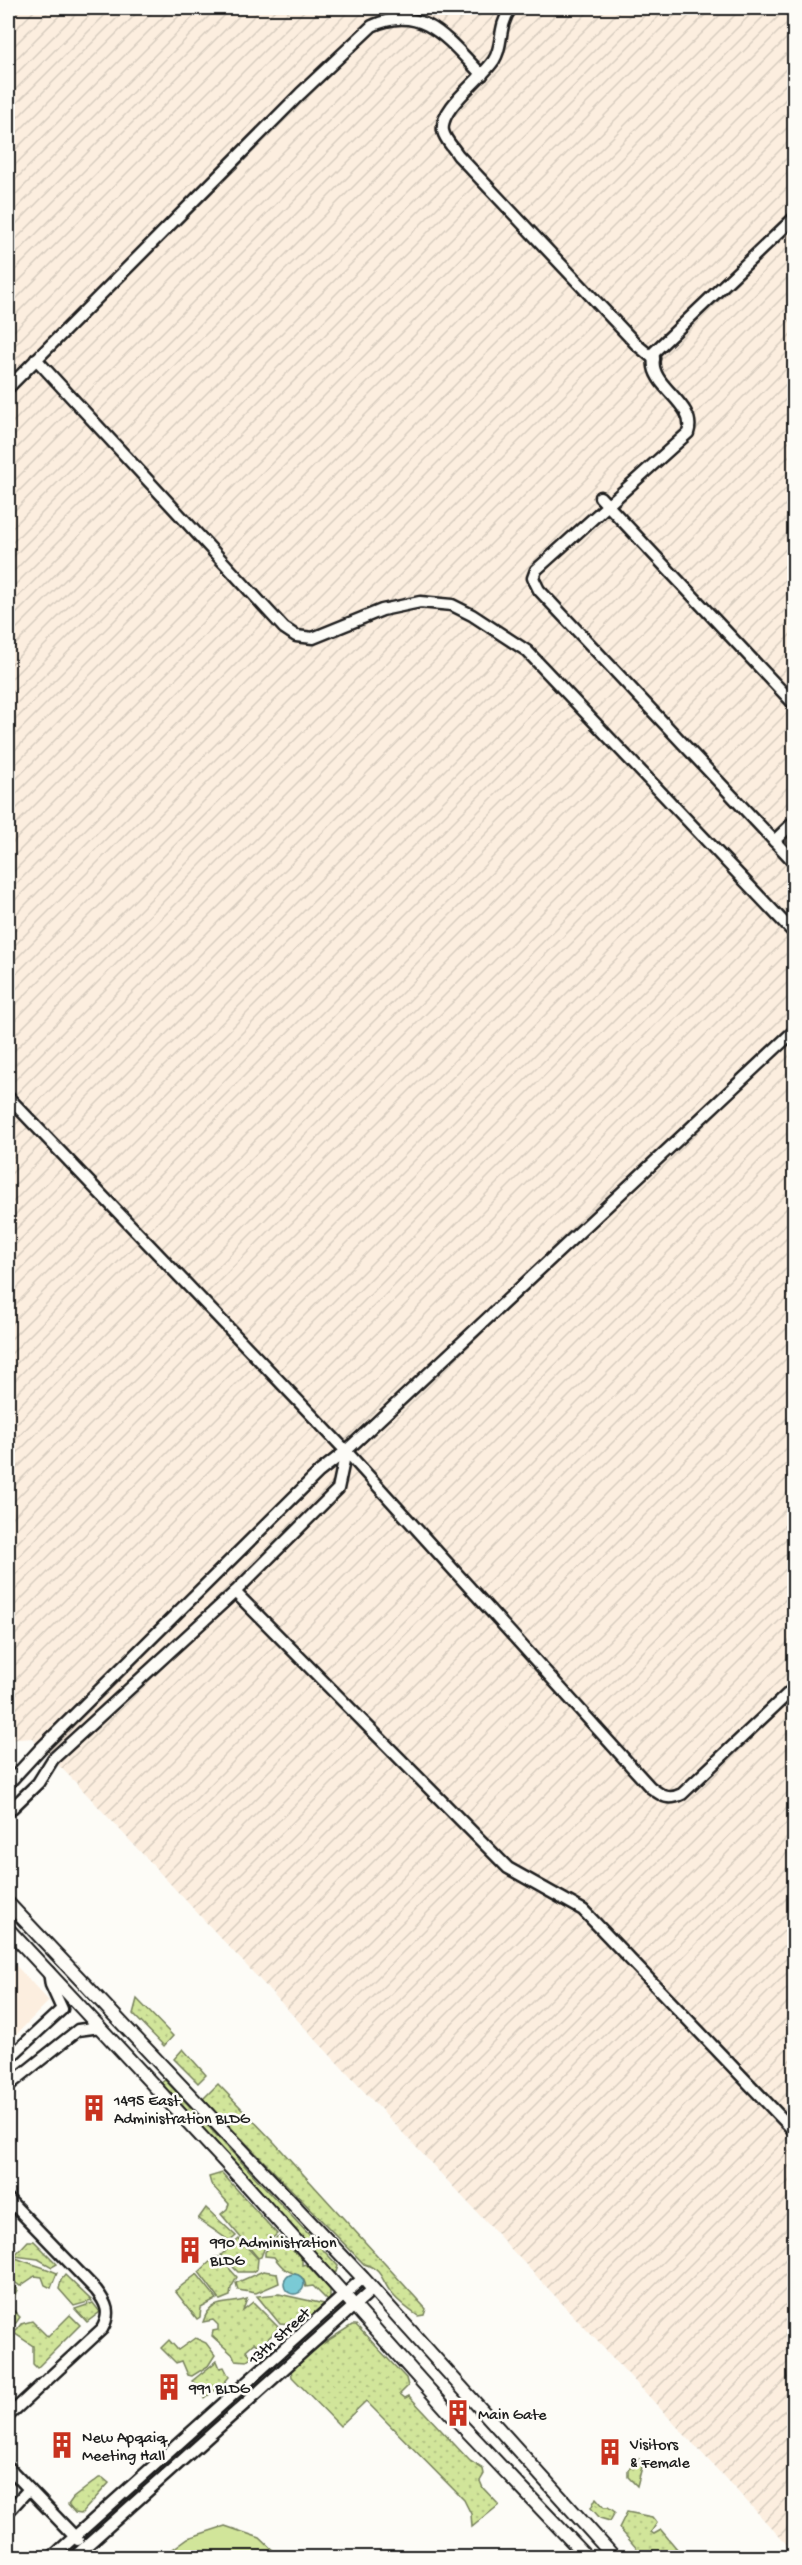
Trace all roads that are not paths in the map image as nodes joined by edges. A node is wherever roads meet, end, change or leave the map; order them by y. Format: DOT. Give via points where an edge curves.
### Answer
graph roads {
  1 [pos="511,8"];
  2 [pos="482,75"];
  3 [pos="795,218"];
  4 [pos="36,359"];
  5 [pos="654,359"];
  6 [pos="8,388"];
  7 [pos="600,497"];
  8 [pos="609,506"];
  9 [pos="795,704"];
  10 [pos="795,822"];
  11 [pos="774,840"];
  12 [pos="795,862"];
  13 [pos="795,933"];
  14 [pos="795,1031"];
  15 [pos="8,1097"];
  16 [pos="346,1451"];
  17 [pos="235,1592"];
  18 [pos="795,1688"];
  19 [pos="38,1783"];
  20 [pos="8,1784"];
  21 [pos="8,1812"];
  22 [pos="8,1820"];
  23 [pos="8,1903"];
  24 [pos="8,1929"];
  25 [pos="49,1972"];
  26 [pos="100,2027"];
  27 [pos="8,2059"];
  28 [pos="8,2086"];
  29 [pos="795,2131"];
  30 [pos="8,2199"];
  31 [pos="363,2278"];
  32 [pos="373,2289"];
  33 [pos="344,2295"];
  34 [pos="354,2306"];
  35 [pos="8,2416"];
  36 [pos="8,2467"];
  37 [pos="29,2489"];
  38 [pos="8,2512"];
  39 [pos="75,2537"];
  40 [pos="85,2547"];
  41 [pos="51,2558"];
  42 [pos="73,2558"];
  43 [pos="588,2558"];
  44 [pos="615,2558"];
  1 -- 2 [label="street" via="502,22 494,60"];
  2 -- 4 [label="street" via="447,39 425,24 404,17 372,26"];
  2 -- 5 [label="street" via="445,115 443,125 448,141"];
  3 -- 5 [label="street" via="662,343 654,352"];
  4 -- 6 [label="street"];
  4 -- 13 [label="street" via="284,628 296,636 313,638 382,610 420,602 452,605 472,615 527,651"];
  5 -- 8 [label="street" via="656,374 682,408 690,426 688,433"];
  7 -- 8 [label="street"];
  8 -- 9 [label="street"];
  8 -- 11 [label="street" via="536,570 535,585"];
  10 -- 11 [label="street"];
  11 -- 12 [label="street"];
  14 -- 16 [label="street"];
  15 -- 16 [label="street"];
  16 -- 17 [label="street" via="338,1489"];
  16 -- 18 [label="street" via="663,1797 682,1794"];
  16 -- 20 [label="street" via="319,1472"];
  17 -- 19 [label="street" via="53,1759"];
  17 -- 29 [label="street" via="508,1868 583,1910"];
  19 -- 21 [label="street"];
  19 -- 22 [label="street"];
  23 -- 31 [label="street"];
  24 -- 25 [label="street"];
  25 -- 26 [label="street"];
  25 -- 27 [label="street" via="62,2009"];
  26 -- 28 [label="street" via="78,2030"];
  26 -- 33 [label="street"];
  30 -- 35 [label="street" via="96,2290 106,2302 108,2318 102,2329"];
  31 -- 32 [label="street"];
  31 -- 33 [label="street, 13th Street"];
  32 -- 34 [label="street, 13th Street"];
  32 -- 44 [label="street"];
  33 -- 34 [label="street"];
  33 -- 39 [label="street, 13th Street"];
  34 -- 40 [label="street, 13th Street"];
  34 -- 43 [label="street" via="448,2412"];
  36 -- 37 [label="street"];
  37 -- 38 [label="street"];
  37 -- 39 [label="street"];
  39 -- 40 [label="street"];
  39 -- 41 [label="street, 13th Street"];
  40 -- 42 [label="street, 13th Street"];
}
